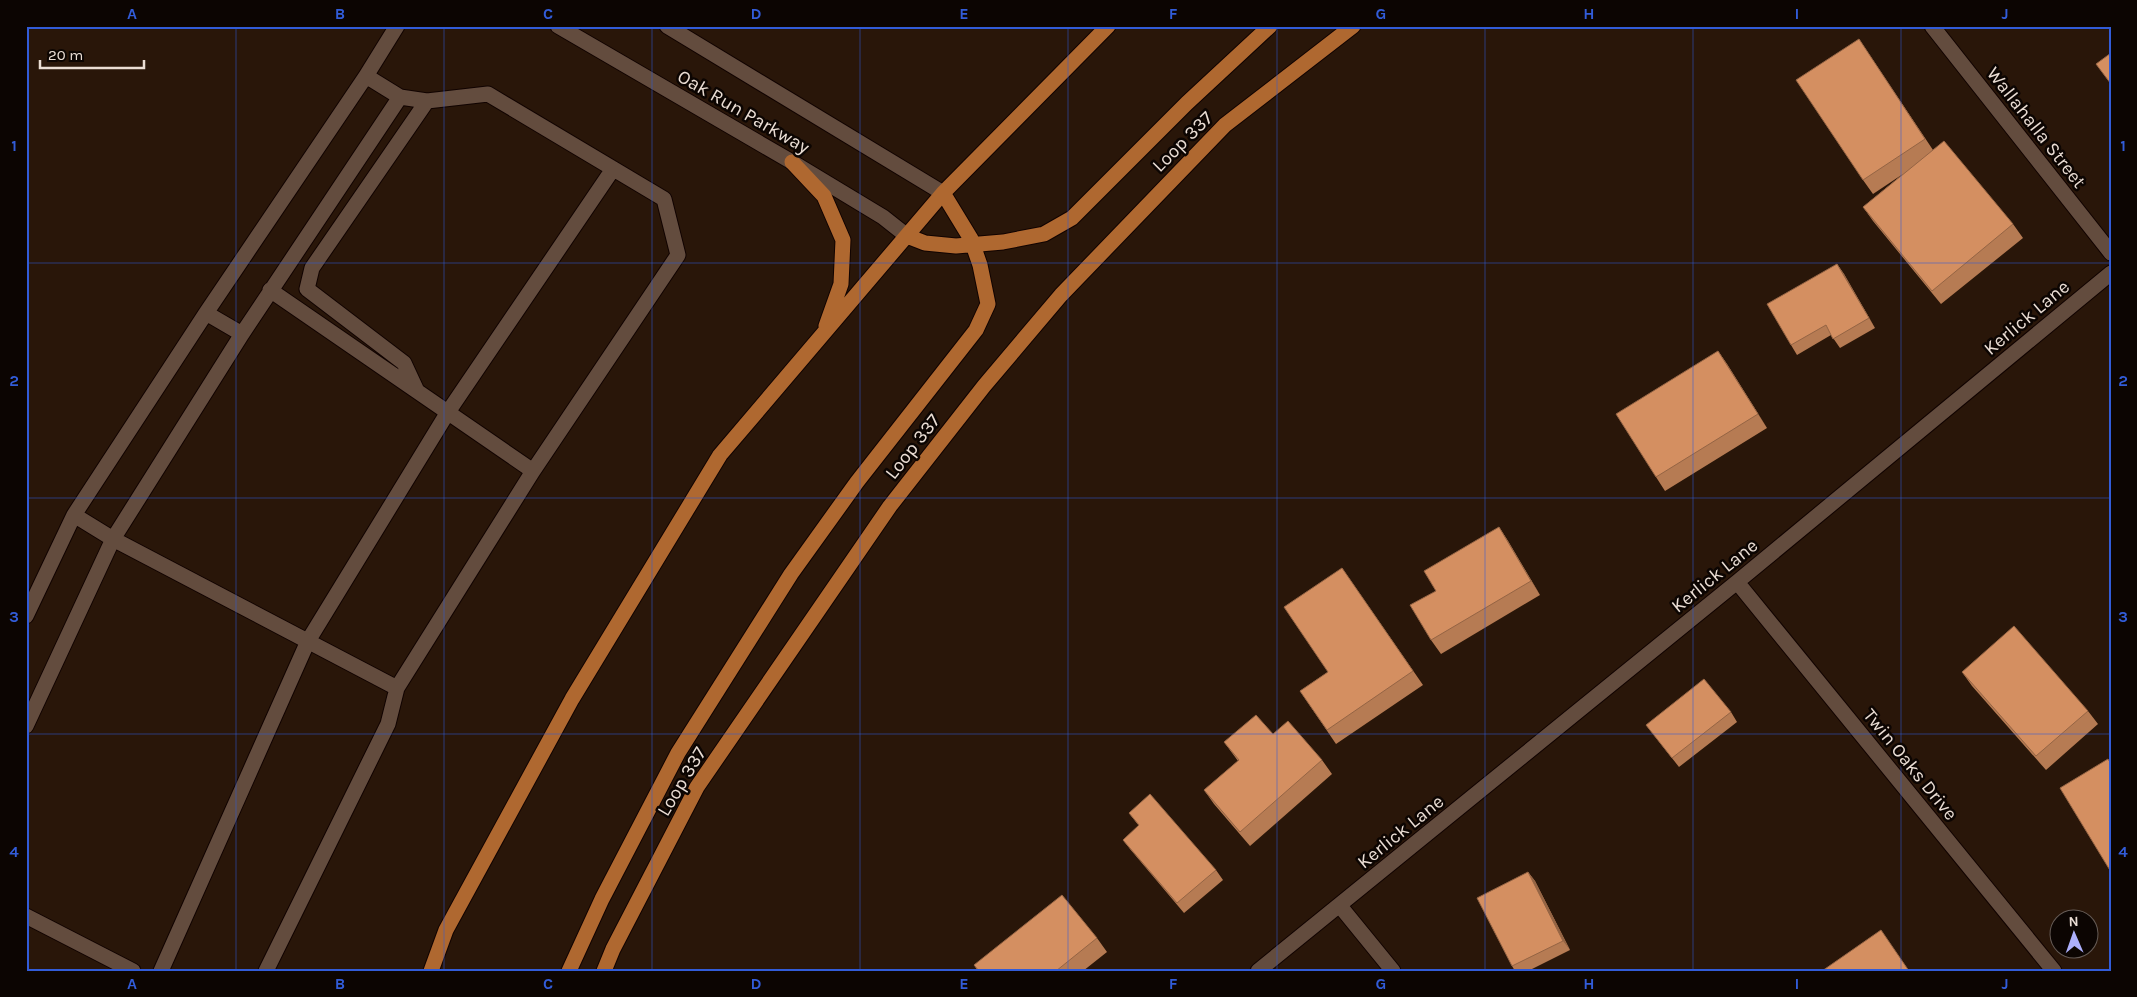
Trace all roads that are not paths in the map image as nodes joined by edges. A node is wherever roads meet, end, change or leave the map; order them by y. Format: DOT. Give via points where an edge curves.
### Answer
graph roads {
  1 [pos="397,26"];
  2 [pos="558,26"];
  3 [pos="667,26"];
  4 [pos="1108,26"];
  5 [pos="1270,26"];
  6 [pos="1353,26"];
  7 [pos="1932,26"];
  8 [pos="366,76"];
  9 [pos="400,97"];
  10 [pos="427,101"];
  11 [pos="792,162"];
  12 [pos="613,170"];
  13 [pos="943,193"];
  14 [pos="907,236"];
  15 [pos="973,245"];
  16 [pos="2111,253"];
  17 [pos="2111,273"];
  18 [pos="270,290"];
  19 [pos="206,313"];
  20 [pos="242,334"];
  21 [pos="823,335"];
  22 [pos="418,391"];
  23 [pos="448,412"];
  24 [pos="533,470"];
  25 [pos="74,515"];
  26 [pos="113,539"];
  27 [pos="1737,582"];
  28 [pos="26,616"];
  29 [pos="308,641"];
  30 [pos="397,688"];
  31 [pos="26,726"];
  32 [pos="1340,906"];
  33 [pos="26,916"];
  34 [pos="133,971"];
  35 [pos="161,971"];
  36 [pos="266,971"];
  37 [pos="431,971"];
  38 [pos="569,971"];
  39 [pos="604,971"];
  40 [pos="1258,971"];
  41 [pos="1393,971"];
  42 [pos="2054,971"];
  1 -- 8 [label="street"];
  2 -- 11 [label="street, Oak Run Parkway"];
  3 -- 13 [label="street, Oak Run Parkway"];
  4 -- 13 [label="main road"];
  5 -- 15 [label="main road" via="1072,218 1044,234"];
  6 -- 39 [label="main road, Loop 337" via="1225,125 1062,295 984,386 890,506 697,787"];
  7 -- 16 [label="street, Wallahalla Street"];
  8 -- 9 [label="street"];
  8 -- 19 [label="street"];
  9 -- 10 [label="street"];
  9 -- 18 [label="street"];
  10 -- 12 [label="street" via="488,94"];
  10 -- 22 [label="street" via="312,268 307,289 404,363"];
  11 -- 14 [label="street, Oak Run Parkway" via="883,216"];
  11 -- 21 [label="main road" via="824,196 843,240 841,284"];
  12 -- 23 [label="street"];
  12 -- 24 [label="street" via="664,199 678,255"];
  13 -- 14 [label="main road"];
  13 -- 15 [label="main road"];
  14 -- 15 [label="main road" via="925,243"];
  14 -- 21 [label="main road"];
  15 -- 38 [label="main road" via="988,304 976,330 857,482 776,599 678,753 602,899"];
  17 -- 27 [label="street, Kerlick Lane"];
  18 -- 20 [label="street"];
  18 -- 22 [label="street"];
  19 -- 20 [label="street"];
  19 -- 25 [label="street"];
  20 -- 26 [label="street"];
  21 -- 37 [label="main road" via="720,455 572,700 446,930"];
  22 -- 23 [label="street"];
  23 -- 24 [label="street"];
  23 -- 29 [label="street"];
  24 -- 30 [label="street"];
  25 -- 26 [label="street"];
  25 -- 28 [label="street"];
  26 -- 29 [label="street"];
  26 -- 31 [label="street"];
  27 -- 32 [label="street, Kerlick Lane"];
  27 -- 42 [label="street, Twin Oaks Drive"];
  29 -- 30 [label="street"];
  29 -- 35 [label="street"];
  30 -- 36 [label="street" via="388,724"];
  32 -- 40 [label="street, Kerlick Lane"];
  32 -- 41 [label="street"];
  33 -- 34 [label="street"];
}
